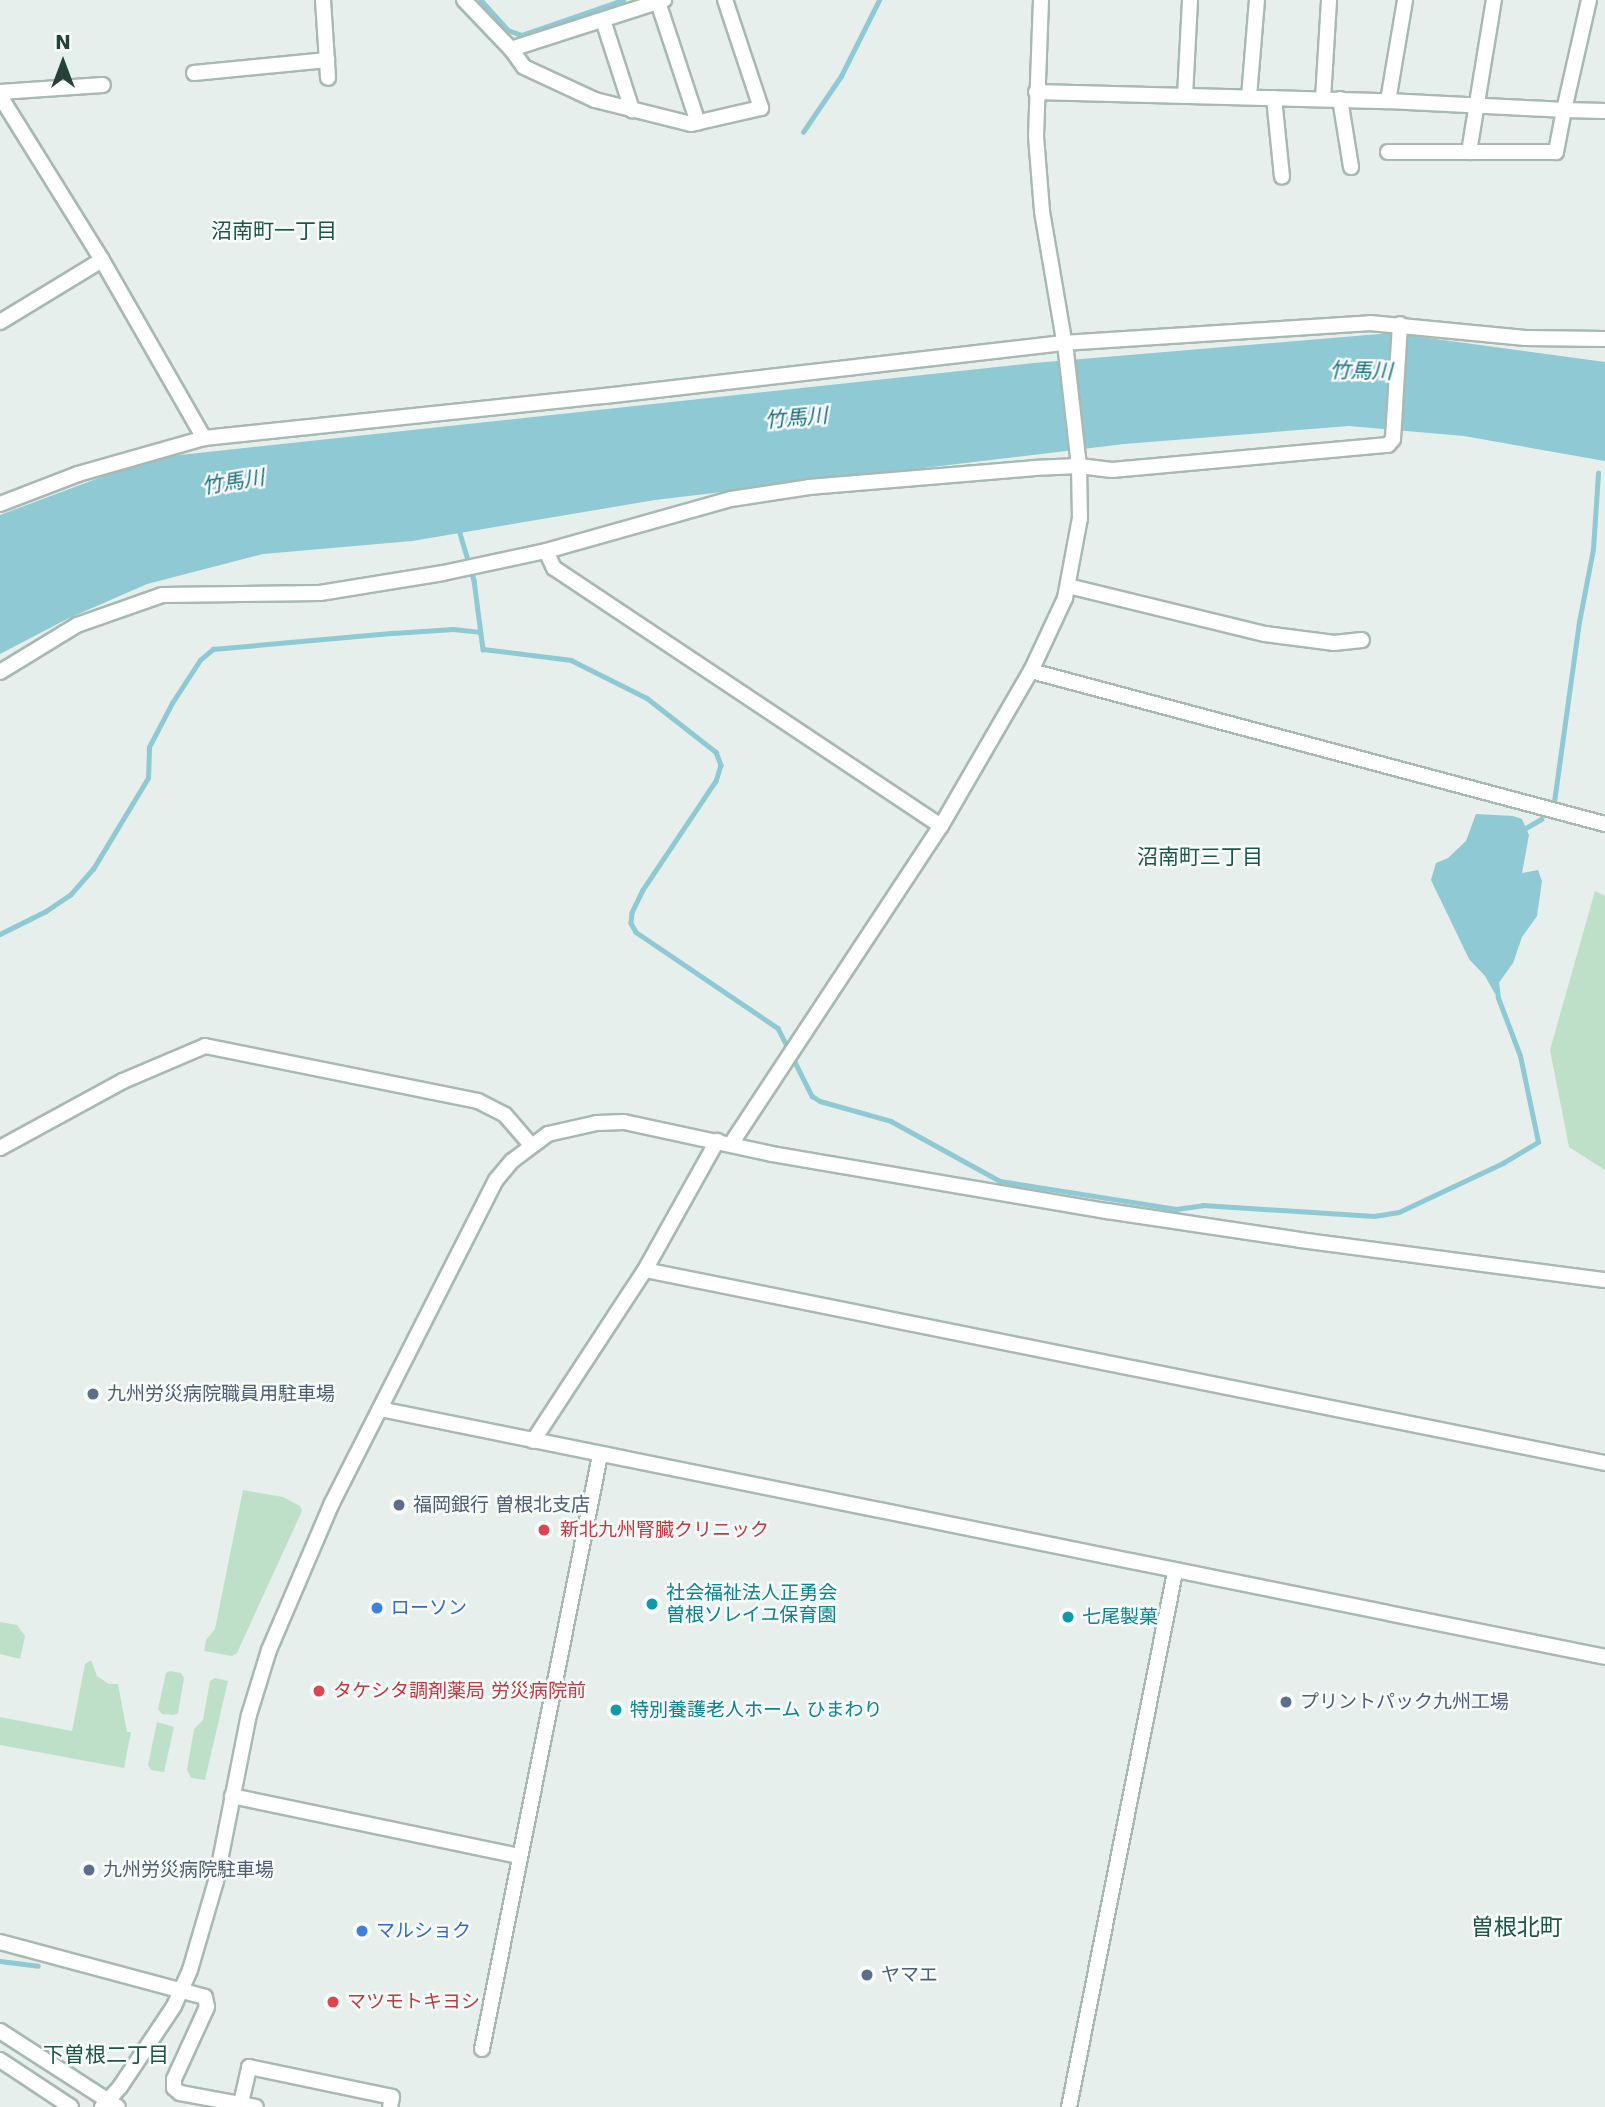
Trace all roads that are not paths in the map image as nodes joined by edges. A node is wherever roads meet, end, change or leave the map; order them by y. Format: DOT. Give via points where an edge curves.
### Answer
graph roads {
  1 [pos="323,0"];
  2 [pos="464,0"];
  3 [pos="725,0"];
  4 [pos="1041,0"];
  5 [pos="1190,0"];
  6 [pos="1257,0"];
  7 [pos="1329,0"];
  8 [pos="1405,0"];
  9 [pos="1494,0"];
  10 [pos="1590,0"];
  11 [pos="661,1"];
  12 [pos="603,20"];
  13 [pos="511,49"];
  14 [pos="327,60"];
  15 [pos="194,73"];
  16 [pos="328,78"];
  17 [pos="103,85"];
  18 [pos="1036,92"];
  19 [pos="0,94"];
  20 [pos="1185,96"];
  21 [pos="1249,97"];
  22 [pos="1275,98"];
  23 [pos="1323,99"];
  24 [pos="1340,99"];
  25 [pos="1388,101"];
  26 [pos="1479,106"];
  27 [pos="632,110"];
  28 [pos="1564,110"];
  29 [pos="1605,111"];
  30 [pos="698,123"];
  31 [pos="1388,152"];
  32 [pos="1469,152"];
  33 [pos="1351,167"];
  34 [pos="1282,177"];
  35 [pos="102,260"];
  36 [pos="0,322"];
  37 [pos="1400,328"];
  38 [pos="1605,339"];
  39 [pos="1065,348"];
  40 [pos="204,438"];
  41 [pos="1078,461"];
  42 [pos="0,504"];
  43 [pos="546,551"];
  44 [pos="1068,586"];
  45 [pos="1362,640"];
  46 [pos="1031,671"];
  47 [pos="0,672"];
  48 [pos="1605,824"];
  49 [pos="942,826"];
  50 [pos="724,1143"];
  51 [pos="531,1145"];
  52 [pos="0,1148"];
  53 [pos="645,1270"];
  54 [pos="1605,1280"];
  55 [pos="380,1409"];
  56 [pos="533,1441"];
  57 [pos="600,1455"];
  58 [pos="1605,1463"];
  59 [pos="1175,1572"];
  60 [pos="1605,1657"];
  61 [pos="232,1796"];
  62 [pos="520,1856"];
  63 [pos="0,1942"];
  64 [pos="182,1990"];
  65 [pos="0,2031"];
  66 [pos="482,2049"];
  67 [pos="0,2060"];
  68 [pos="241,2103"];
  69 [pos="109,2105"];
  70 [pos="71,2107"];
  71 [pos="256,2107"];
  72 [pos="390,2107"];
  73 [pos="1069,2107"];
  1 -- 14 [label="street"];
  2 -- 13 [label="street"];
  3 -- 30 [label="street" via="761,108"];
  4 -- 18 [label="street"];
  5 -- 20 [label="street"];
  6 -- 21 [label="street"];
  7 -- 23 [label="street"];
  8 -- 25 [label="street"];
  9 -- 26 [label="street"];
  10 -- 28 [label="street"];
  11 -- 12 [label="street"];
  11 -- 30 [label="street"];
  12 -- 13 [label="street"];
  12 -- 27 [label="street"];
  13 -- 27 [label="street" via="524,67 595,100"];
  14 -- 15 [label="street"];
  14 -- 16 [label="street"];
  17 -- 19 [label="street"];
  18 -- 20 [label="street"];
  18 -- 39 [label="street" via="1042,211"];
  19 -- 35 [label="street"];
  20 -- 21 [label="street"];
  21 -- 22 [label="street"];
  22 -- 23 [label="street"];
  22 -- 34 [label="street"];
  23 -- 24 [label="street"];
  24 -- 25 [label="street"];
  24 -- 33 [label="street"];
  25 -- 26 [label="street"];
  26 -- 28 [label="street"];
  26 -- 32 [label="street"];
  27 -- 30 [label="street"];
  28 -- 29 [label="street"];
  28 -- 32 [label="street" via="1556,152"];
  31 -- 32 [label="street"];
  35 -- 36 [label="street"];
  35 -- 40 [label="street"];
  37 -- 38 [label="street"];
  37 -- 39 [label="street" via="1370,323"];
  37 -- 41 [label="street" via="1393,439 1388,445 1112,470"];
  39 -- 40 [label="street"];
  39 -- 41 [label="street"];
  40 -- 42 [label="street" via="78,474"];
  41 -- 43 [label="street" via="731,499"];
  41 -- 44 [label="street" via="1080,518"];
  43 -- 47 [label="street" via="320,593 162,595 77,625"];
  43 -- 49 [label="street" via="554,568"];
  44 -- 45 [label="street" via="1265,634 1334,643"];
  44 -- 46 [label="street"];
  46 -- 48 [label="street"];
  46 -- 49 [label="street"];
  49 -- 50 [label="street" via="797,1045"];
  50 -- 51 [label="street" via="624,1122 548,1134"];
  50 -- 53 [label="street"];
  50 -- 54 [label="street" via="1108,1211"];
  51 -- 52 [label="street" via="505,1115 478,1101 205,1046 123,1081"];
  51 -- 55 [label="street" via="496,1180"];
  53 -- 56 [label="street"];
  53 -- 58 [label="street"];
  55 -- 56 [label="street"];
  55 -- 61 [label="street" via="325,1517 269,1650 249,1714"];
  56 -- 57 [label="street"];
  57 -- 59 [label="street"];
  57 -- 62 [label="street"];
  59 -- 60 [label="street"];
  59 -- 73 [label="street"];
  61 -- 62 [label="street"];
  61 -- 64 [label="street" via="205,1922"];
  62 -- 66 [label="street"];
  63 -- 64 [label="street"];
  64 -- 68 [label="street" via="205,1997 208,2003 174,2088 180,2093"];
  64 -- 69 [label="street"];
  65 -- 69 [label="street"];
  67 -- 70 [label="street"];
  68 -- 71 [label="street"];
  68 -- 72 [label="street" via="249,2067 392,2097"];
}
